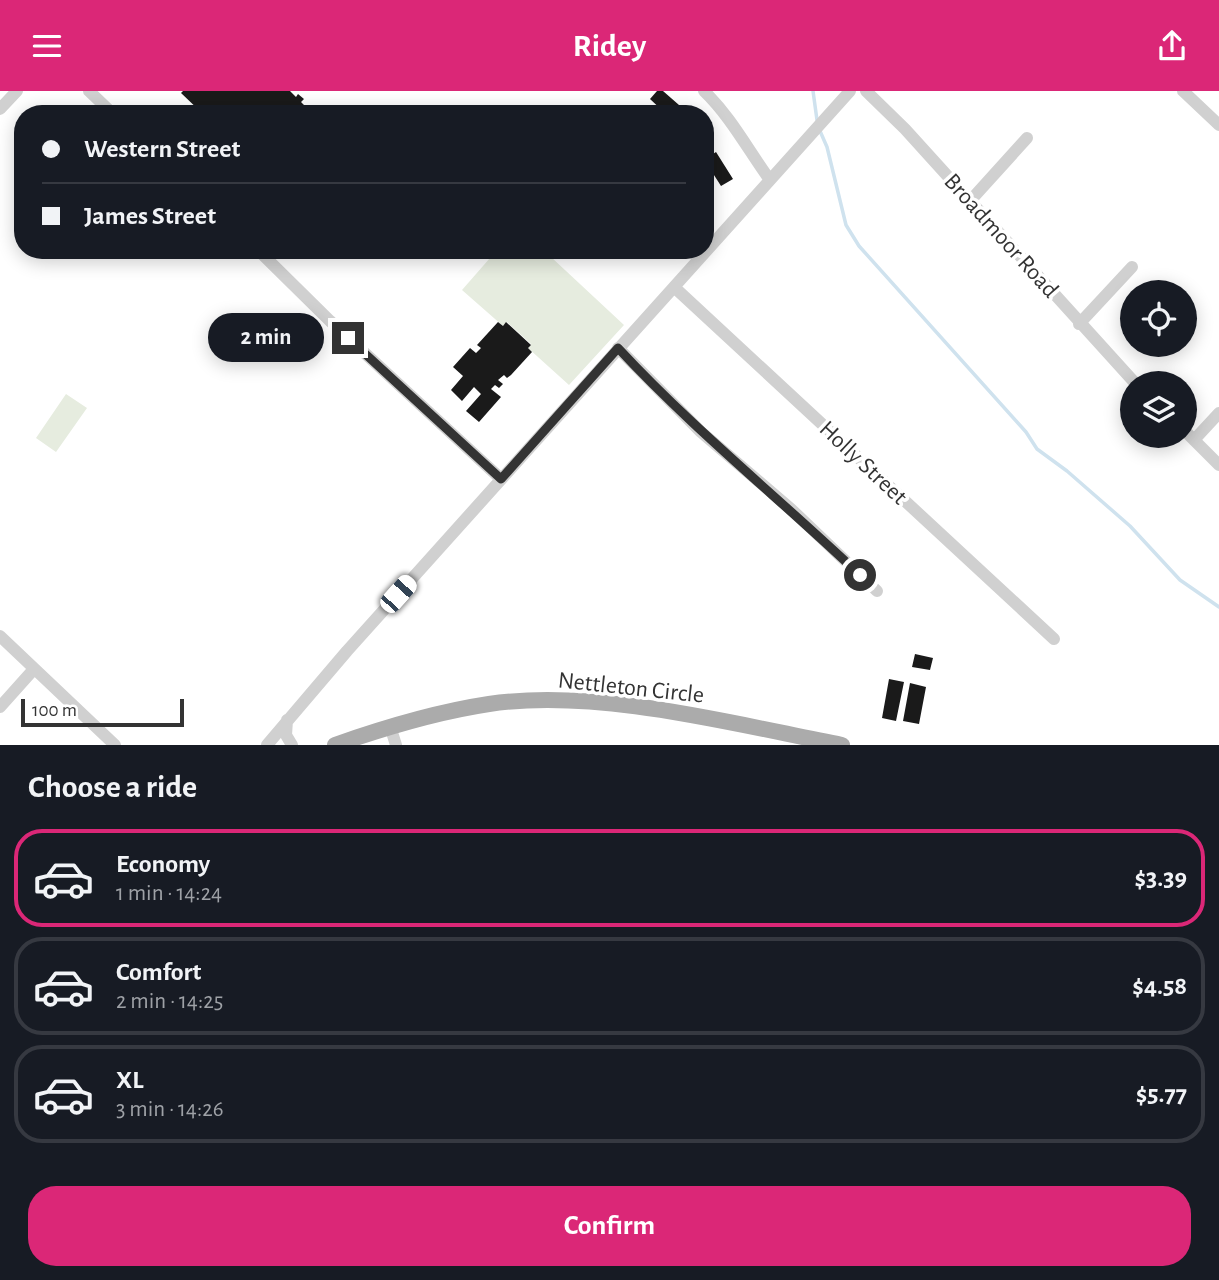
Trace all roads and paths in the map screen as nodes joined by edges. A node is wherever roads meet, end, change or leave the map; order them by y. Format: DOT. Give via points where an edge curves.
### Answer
graph roads {
  1 [pos="16,91"];
  2 [pos="89,91"];
  3 [pos="704,91"];
  4 [pos="850,91"];
  5 [pos="866,91"];
  6 [pos="1182,91"];
  7 [pos="104,105"];
  8 [pos="0,109"];
  9 [pos="1219,125"];
  10 [pos="1027,138"];
  11 [pos="770,180"];
  12 [pos="970,201"];
  13 [pos="714,242"];
  14 [pos="267,259"];
  15 [pos="698,259"];
  16 [pos="1132,267"];
  17 [pos="674,286"];
  18 [pos="1079,324"];
  19 [pos="618,348"];
  20 [pos="1124,371"];
  21 [pos="1219,413"];
  22 [pos="1197,430"];
  23 [pos="1197,444"];
  24 [pos="1219,465"];
  25 [pos="501,479"];
  26 [pos="877,591"];
  27 [pos="0,636"];
  28 [pos="1054,639"];
  29 [pos="34,669"];
  30 [pos="0,707"];
  31 [pos="287,720"];
  32 [pos="390,726"];
  33 [pos="115,744"];
  34 [pos="267,744"];
  35 [pos="292,744"];
  36 [pos="335,744"];
  37 [pos="396,744"];
  38 [pos="842,744"];
  1 -- 8 [label="street"];
  2 -- 7 [label="street"];
  3 -- 11 [label="street"];
  4 -- 11 [label="street"];
  5 -- 12 [label="street, Broadmoor Road"];
  6 -- 9 [label="street"];
  10 -- 12 [label="street"];
  11 -- 13 [label="street"];
  12 -- 18 [label="street, Broadmoor Road"];
  14 -- 25 [label="street"];
  15 -- 17 [label="street"];
  16 -- 18 [label="street"];
  17 -- 19 [label="street"];
  17 -- 28 [label="street, Holly Street"];
  18 -- 20 [label="street, Broadmoor Road"];
  19 -- 25 [label="street"];
  19 -- 26 [label="street" via="701,432"];
  21 -- 22 [label="street"];
  23 -- 24 [label="street"];
  25 -- 31 [label="street"];
  27 -- 29 [label="street"];
  29 -- 30 [label="street"];
  29 -- 33 [label="street"];
  31 -- 34 [label="street"];
  31 -- 35 [label="street" via="286,735"];
  32 -- 36 [label="main road, Nettleton Circle"];
  32 -- 37 [label="street"];
  32 -- 38 [label="main road, Nettleton Circle" via="492,703 556,701 681,714"];
}
